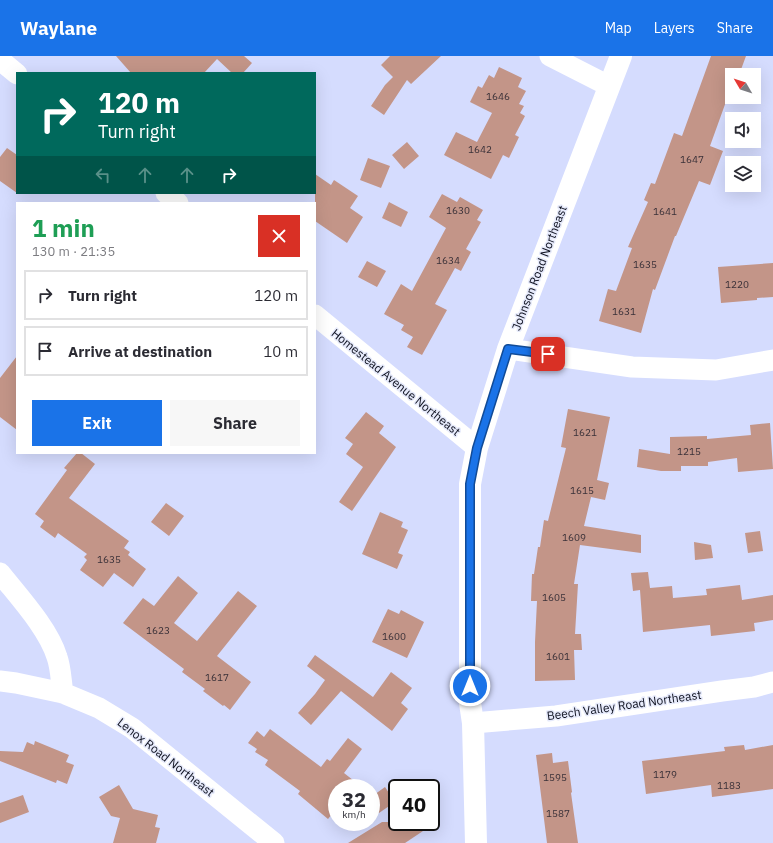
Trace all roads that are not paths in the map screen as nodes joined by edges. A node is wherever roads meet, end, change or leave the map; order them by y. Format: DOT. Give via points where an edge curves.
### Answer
graph roads {
  1 [pos="550,56"];
  2 [pos="621,56"];
  3 [pos="0,60"];
  4 [pos="16,73"];
  5 [pos="609,86"];
  6 [pos="167,194"];
  7 [pos="177,202"];
  8 [pos="316,316"];
  9 [pos="508,349"];
  10 [pos="773,360"];
  11 [pos="477,448"];
  12 [pos="0,573"];
  13 [pos="0,681"];
  14 [pos="773,682"];
  15 [pos="63,693"];
  16 [pos="473,723"];
  17 [pos="273,843"];
  18 [pos="476,843"];
  1 -- 5 [label="street"];
  2 -- 5 [label="street, Johnson Road Northeast"];
  3 -- 4 [label="street"];
  5 -- 9 [label="street, Johnson Road Northeast"];
  6 -- 7 [label="street"];
  8 -- 11 [label="street, Homestead Avenue Northeast"];
  9 -- 10 [label="street" via="640,367 716,370"];
  9 -- 11 [label="street, Johnson Road Northeast"];
  11 -- 16 [label="street, Johnson Road Northeast" via="470,484 470,703"];
  12 -- 15 [label="street" via="48,637 58,658"];
  13 -- 15 [label="street, Lenox Road Northeast"];
  14 -- 16 [label="street, Beech Valley Road Northeast" via="556,716"];
  15 -- 17 [label="street, Lenox Road Northeast" via="99,708 132,728"];
  16 -- 18 [label="street, Johnson Road Northeast"];
}
